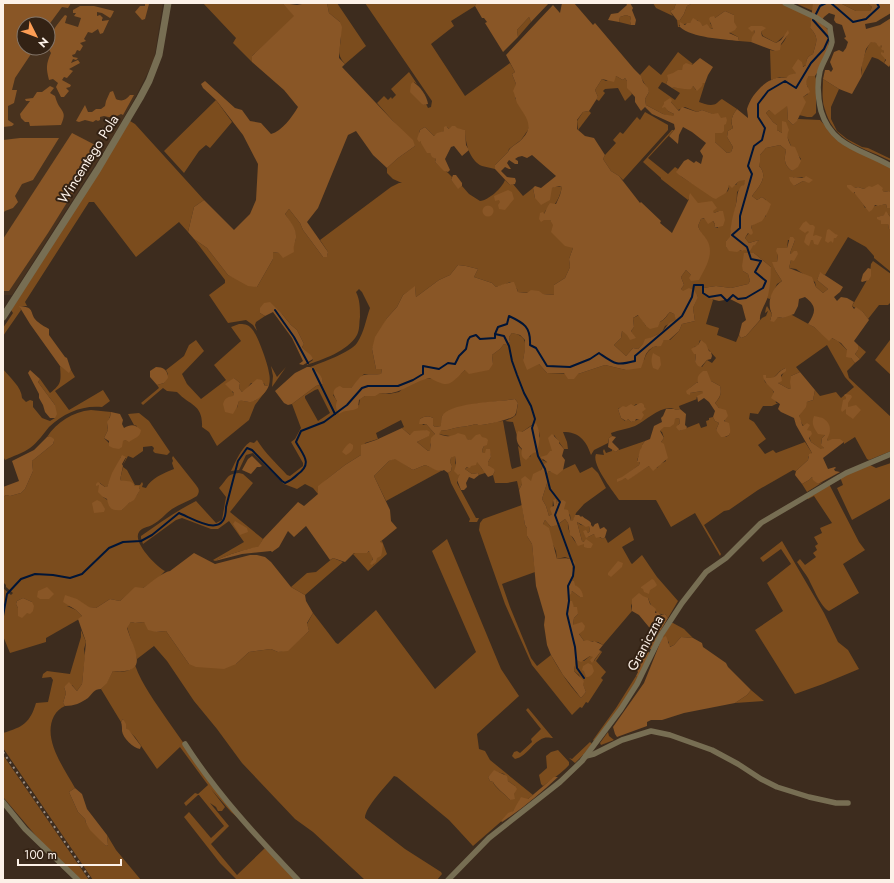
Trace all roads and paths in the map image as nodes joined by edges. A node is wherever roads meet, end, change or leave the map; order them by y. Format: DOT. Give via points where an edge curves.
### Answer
graph roads {
  1 [pos="168,3"];
  2 [pos="785,3"];
  3 [pos="891,166"];
  4 [pos="3,317"];
  5 [pos="891,454"];
  6 [pos="185,744"];
  7 [pos="586,756"];
  8 [pos="3,802"];
  9 [pos="848,804"];
  10 [pos="78,880"];
  11 [pos="298,880"];
  12 [pos="448,880"];
  1 -- 4 [label="street, Wincentego Pola" via="159,55 146,87 98,169"];
  2 -- 3 [label="street" via="830,27 832,42 819,78 819,103 825,122 834,135 845,144"];
  5 -- 7 [label="street, Graniczna" via="846,473 761,523 726,558 706,572 661,635 637,684 621,709"];
  6 -- 11 [label="street" via="249,828"];
  7 -- 9 [label="street" via="650,731 670,735 712,750 777,787 809,797"];
  7 -- 12 [label="street, Graniczna" via="560,782 490,838"];
  8 -- 10 [label="street" via="25,829"];
}
